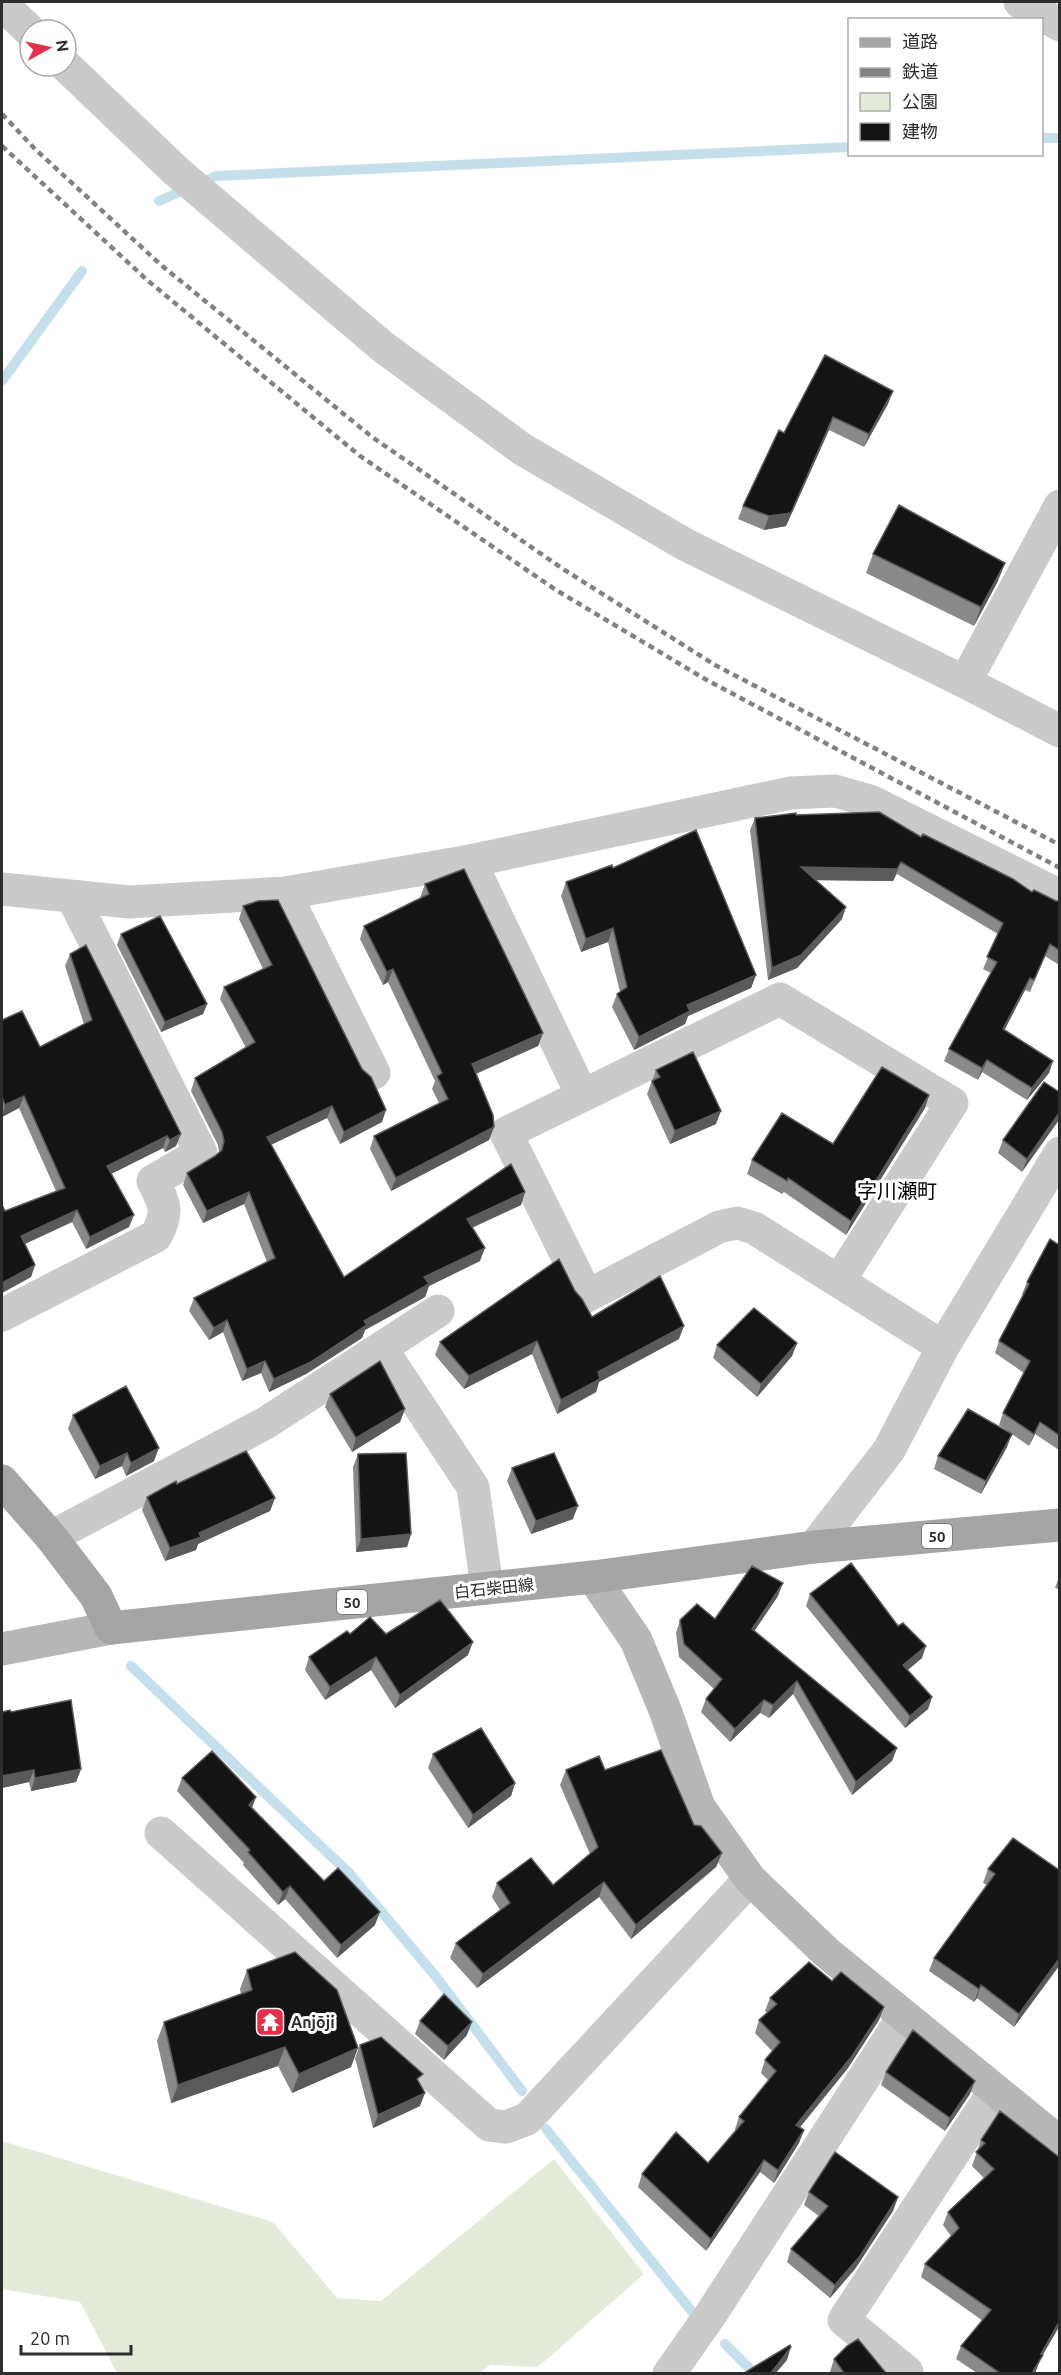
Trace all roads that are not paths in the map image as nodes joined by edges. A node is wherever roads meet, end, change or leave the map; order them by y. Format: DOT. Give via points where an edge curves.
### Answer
graph roads {
  1 [pos="1020,2"];
  2 [pos="2,4"];
  3 [pos="18,19"];
  4 [pos="1059,25"];
  5 [pos="78,77"];
  6 [pos="1059,506"];
  7 [pos="965,682"];
  8 [pos="1059,731"];
  9 [pos="470,861"];
  10 [pos="2,889"];
  11 [pos="285,893"];
  12 [pos="72,896"];
  13 [pos="1059,896"];
  14 [pos="374,1073"];
  15 [pos="582,1095"];
  16 [pos="1059,1153"];
  17 [pos="839,1281"];
  18 [pos="438,1311"];
  19 [pos="2,1315"];
  20 [pos="943,1347"];
  21 [pos="381,1348"];
  22 [pos="2,1481"];
  23 [pos="1059,1525"];
  24 [pos="51,1537"];
  25 [pos="814,1546"];
  26 [pos="593,1577"];
  27 [pos="487,1588"];
  28 [pos="111,1628"];
  29 [pos="2,1648"];
  30 [pos="161,1833"];
  31 [pos="750,1879"];
  32 [pos="904,2016"];
  33 [pos="995,2090"];
  34 [pos="1059,2143"];
  35 [pos="907,2372"];
  36 [pos="669,2373"];
  1 -- 4 [label="street"];
  2 -- 3 [label="street"];
  5 -- 7 [label="street" via="203,195 383,347 522,448 686,545"];
  6 -- 7 [label="street"];
  7 -- 8 [label="street"];
  9 -- 11 [label="street"];
  9 -- 13 [label="street" via="791,793 835,791 870,801"];
  9 -- 15 [label="street"];
  10 -- 12 [label="street"];
  11 -- 12 [label="street" via="129,902"];
  11 -- 14 [label="street"];
  12 -- 19 [label="street" via="201,1153 153,1181 165,1204 164,1220 156,1236"];
  15 -- 17 [label="street" via="506,1132 587,1296 719,1227 737,1223 754,1228"];
  15 -- 17 [label="street" via="780,999 952,1103"];
  16 -- 20 [label="street"];
  17 -- 20 [label="street"];
  18 -- 21 [label="street"];
  20 -- 25 [label="street" via="889,1450"];
  21 -- 24 [label="street" via="264,1424"];
  21 -- 27 [label="street" via="473,1487"];
  22 -- 24 [label="main road"];
  23 -- 25 [label="main road, 白石柴田線 / 50"];
  24 -- 28 [label="main road" via="96,1596"];
  25 -- 26 [label="main road, 白石柴田線 / 50"];
  26 -- 27 [label="main road, 白石柴田線 / 50"];
  26 -- 31 [label="street" via="636,1640 699,1807"];
  27 -- 28 [label="main road, 白石柴田線 / 50"];
  28 -- 29 [label="street"];
  30 -- 31 [label="street" via="489,2125 507,2127 527,2119"];
  31 -- 32 [label="street" via="826,1952"];
  32 -- 33 [label="street"];
  32 -- 36 [label="street"];
  33 -- 34 [label="street"];
  33 -- 35 [label="street" via="844,2320"];
}
